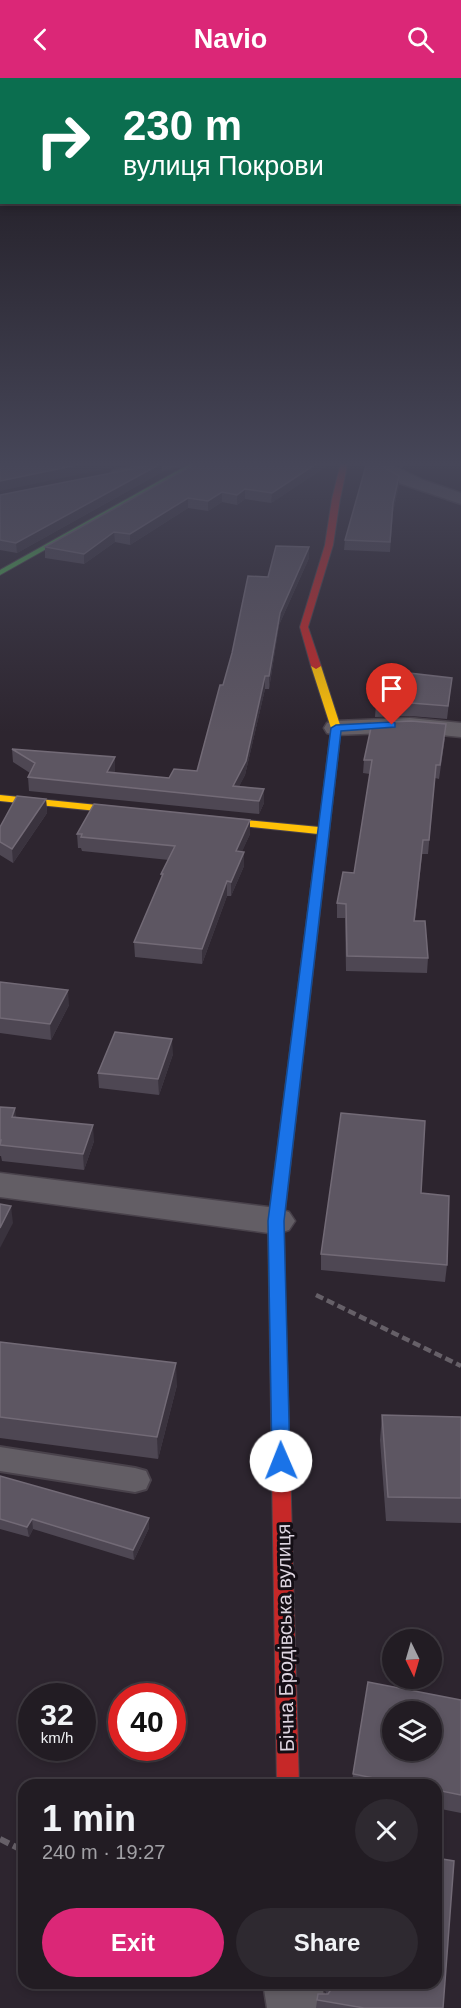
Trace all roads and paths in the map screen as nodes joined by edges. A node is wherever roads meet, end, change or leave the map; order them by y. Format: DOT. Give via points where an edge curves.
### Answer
graph roads {
  1 [pos="37,552"];
  2 [pos="327,552"];
  3 [pos="0,573"];
  4 [pos="336,728"];
  5 [pos="461,730"];
  6 [pos="0,798"];
  7 [pos="150,813"];
  8 [pos="197,818"];
  9 [pos="324,831"];
  10 [pos="0,1185"];
  11 [pos="276,1221"];
  12 [pos="277,1276"];
  13 [pos="461,1366"];
  14 [pos="0,1459"];
  15 [pos="135,1480"];
  16 [pos="288,1779"];
  17 [pos="0,1839"];
  18 [pos="18,1848"];
  19 [pos="293,1989"];
  20 [pos="297,2008"];
  1 -- 3 [label="street"];
  2 -- 4 [label="street, Бічна Бродівська вулиця" via="304,627"];
  4 -- 5 [label="street" via="410,724"];
  4 -- 9 [label="street, Бічна Бродівська вулиця"];
  6 -- 7 [label="street"];
  8 -- 9 [label="street"];
  9 -- 11 [label="street, Бічна Бродівська вулиця"];
  10 -- 11 [label="street"];
  11 -- 12 [label="street, Бічна Бродівська вулиця"];
  12 -- 13 [label="path"];
  12 -- 16 [label="street, Бічна Бродівська вулиця"];
  14 -- 15 [label="lane"];
  17 -- 18 [label="path"];
  19 -- 20 [label="street"];
}
